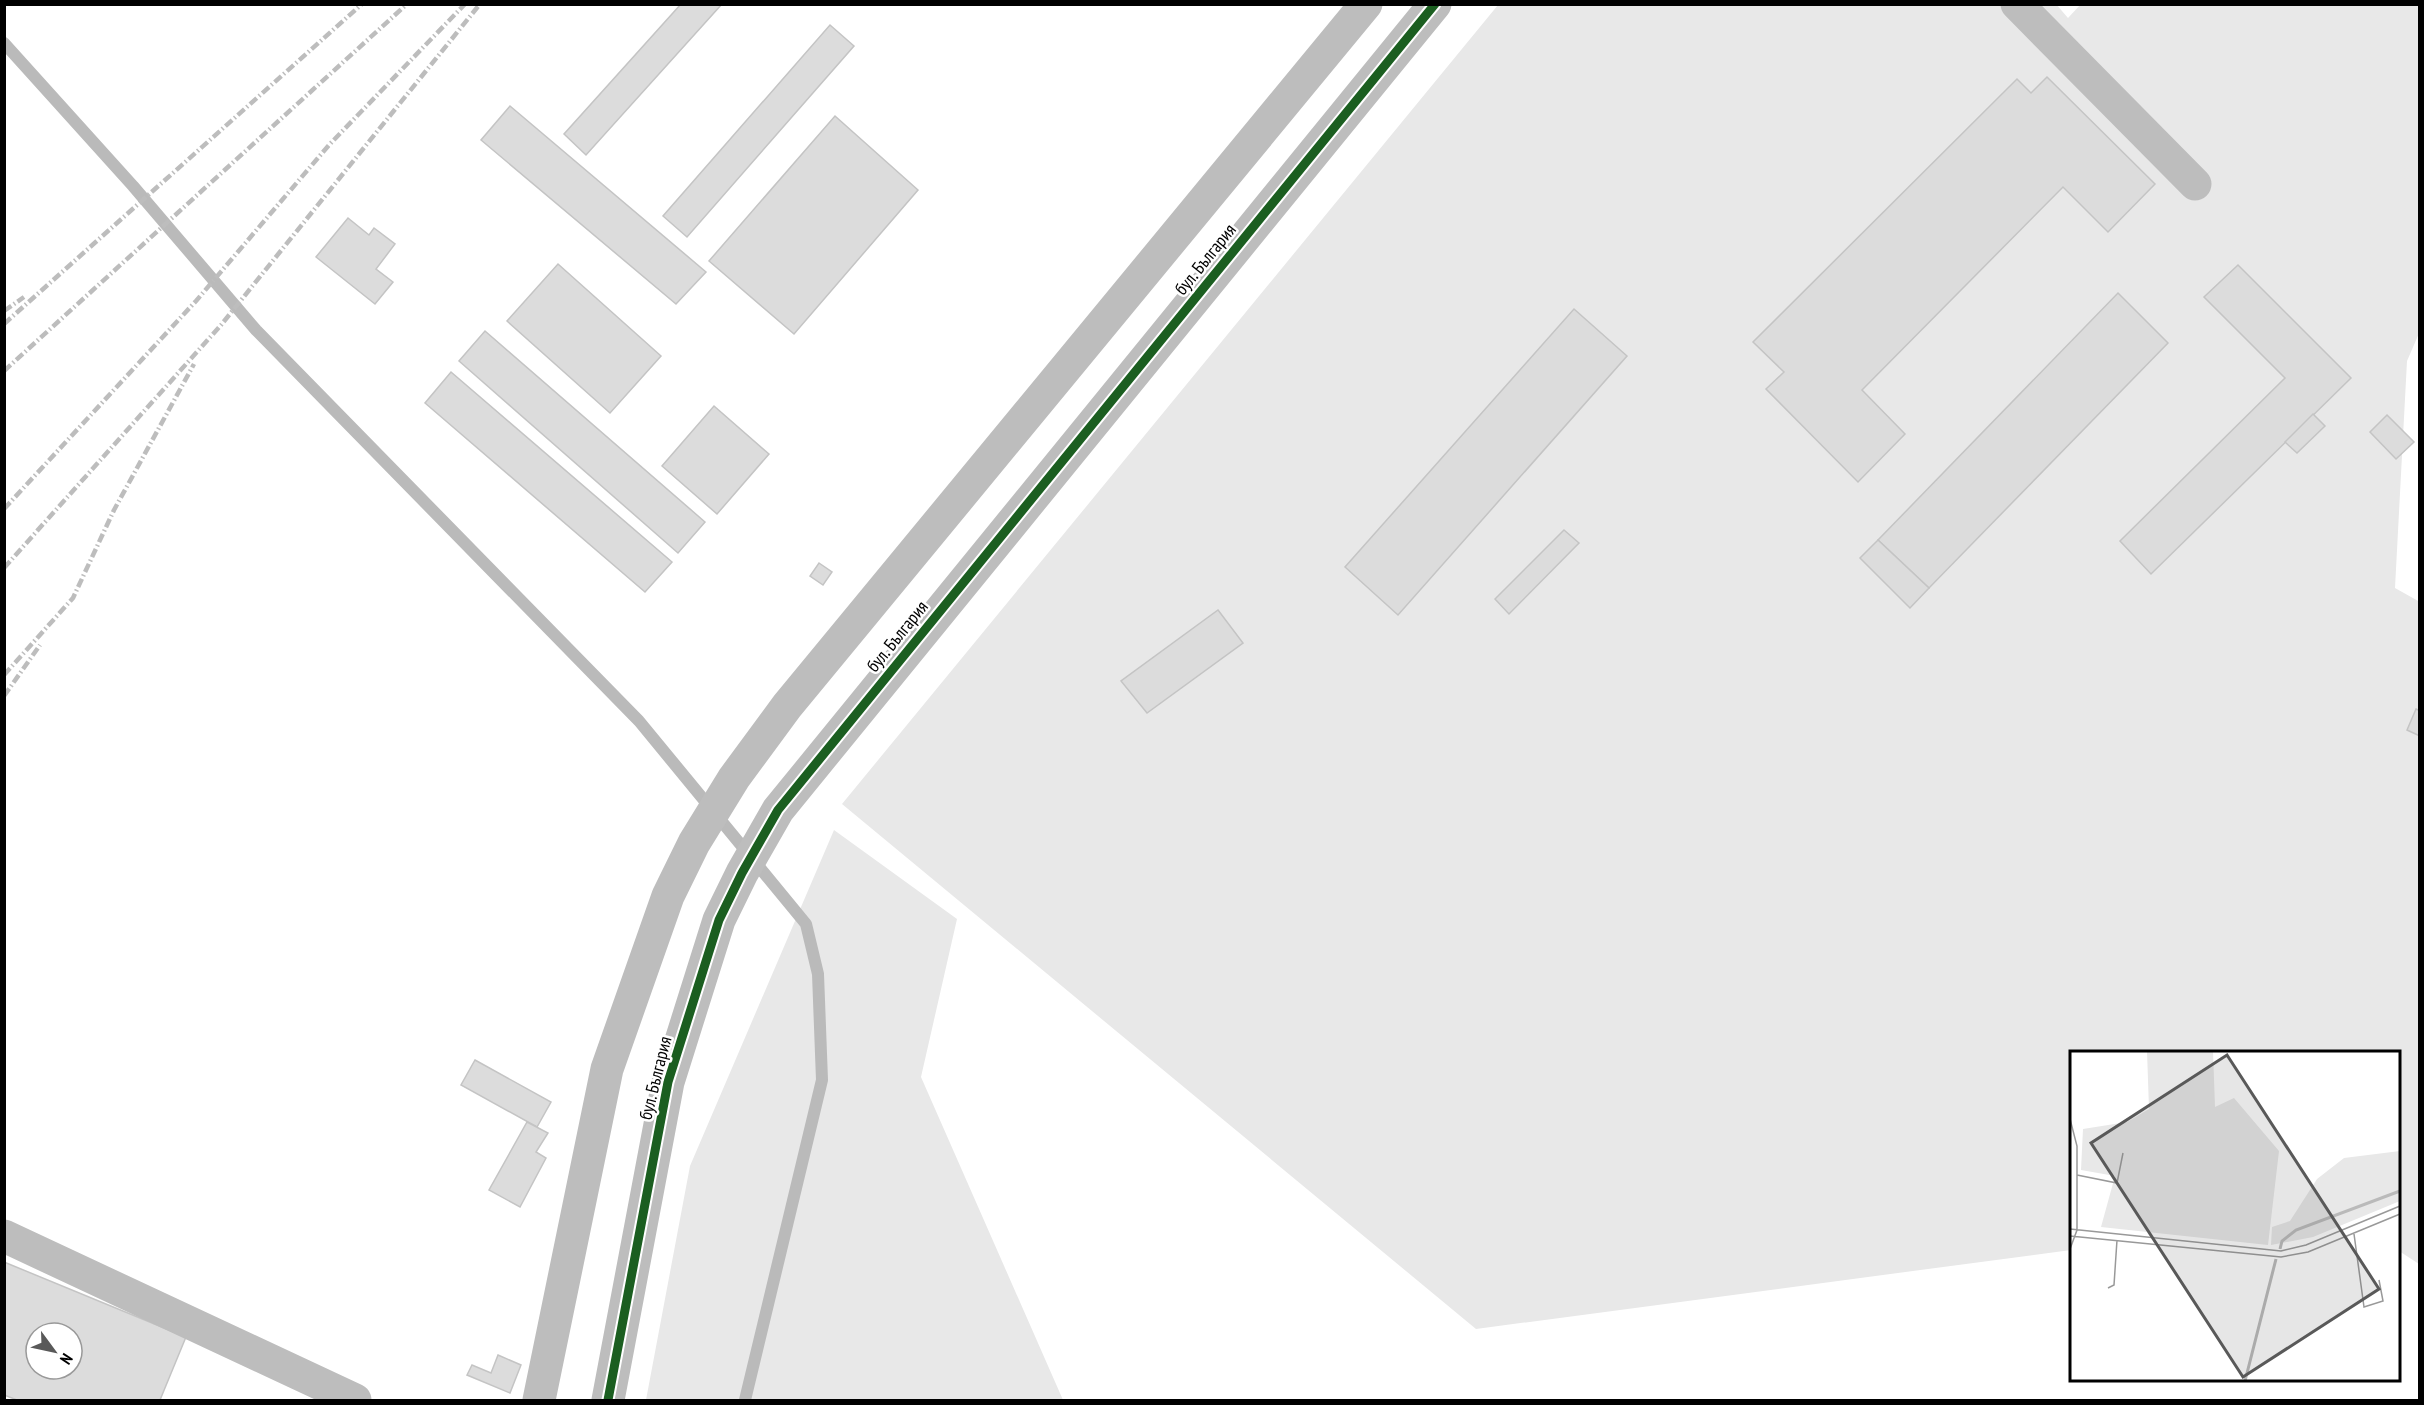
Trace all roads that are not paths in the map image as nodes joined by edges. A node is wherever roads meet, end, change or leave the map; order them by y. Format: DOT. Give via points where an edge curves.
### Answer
graph roads {
  1 [pos="1366,4"];
  2 [pos="1435,4"];
  3 [pos="2017,4"];
  4 [pos="2196,184"];
  5 [pos="4,1236"];
  6 [pos="355,1401"];
  7 [pos="539,1401"];
  8 [pos="608,1401"];
  1 -- 7 [label="street, бул. България" via="787,706 734,778 694,843 668,896 607,1069"];
  2 -- 8 [label="street, бул. България" via="778,810 719,920 668,1082"];
  3 -- 4 [label="street"];
  5 -- 6 [label="street"];
}
